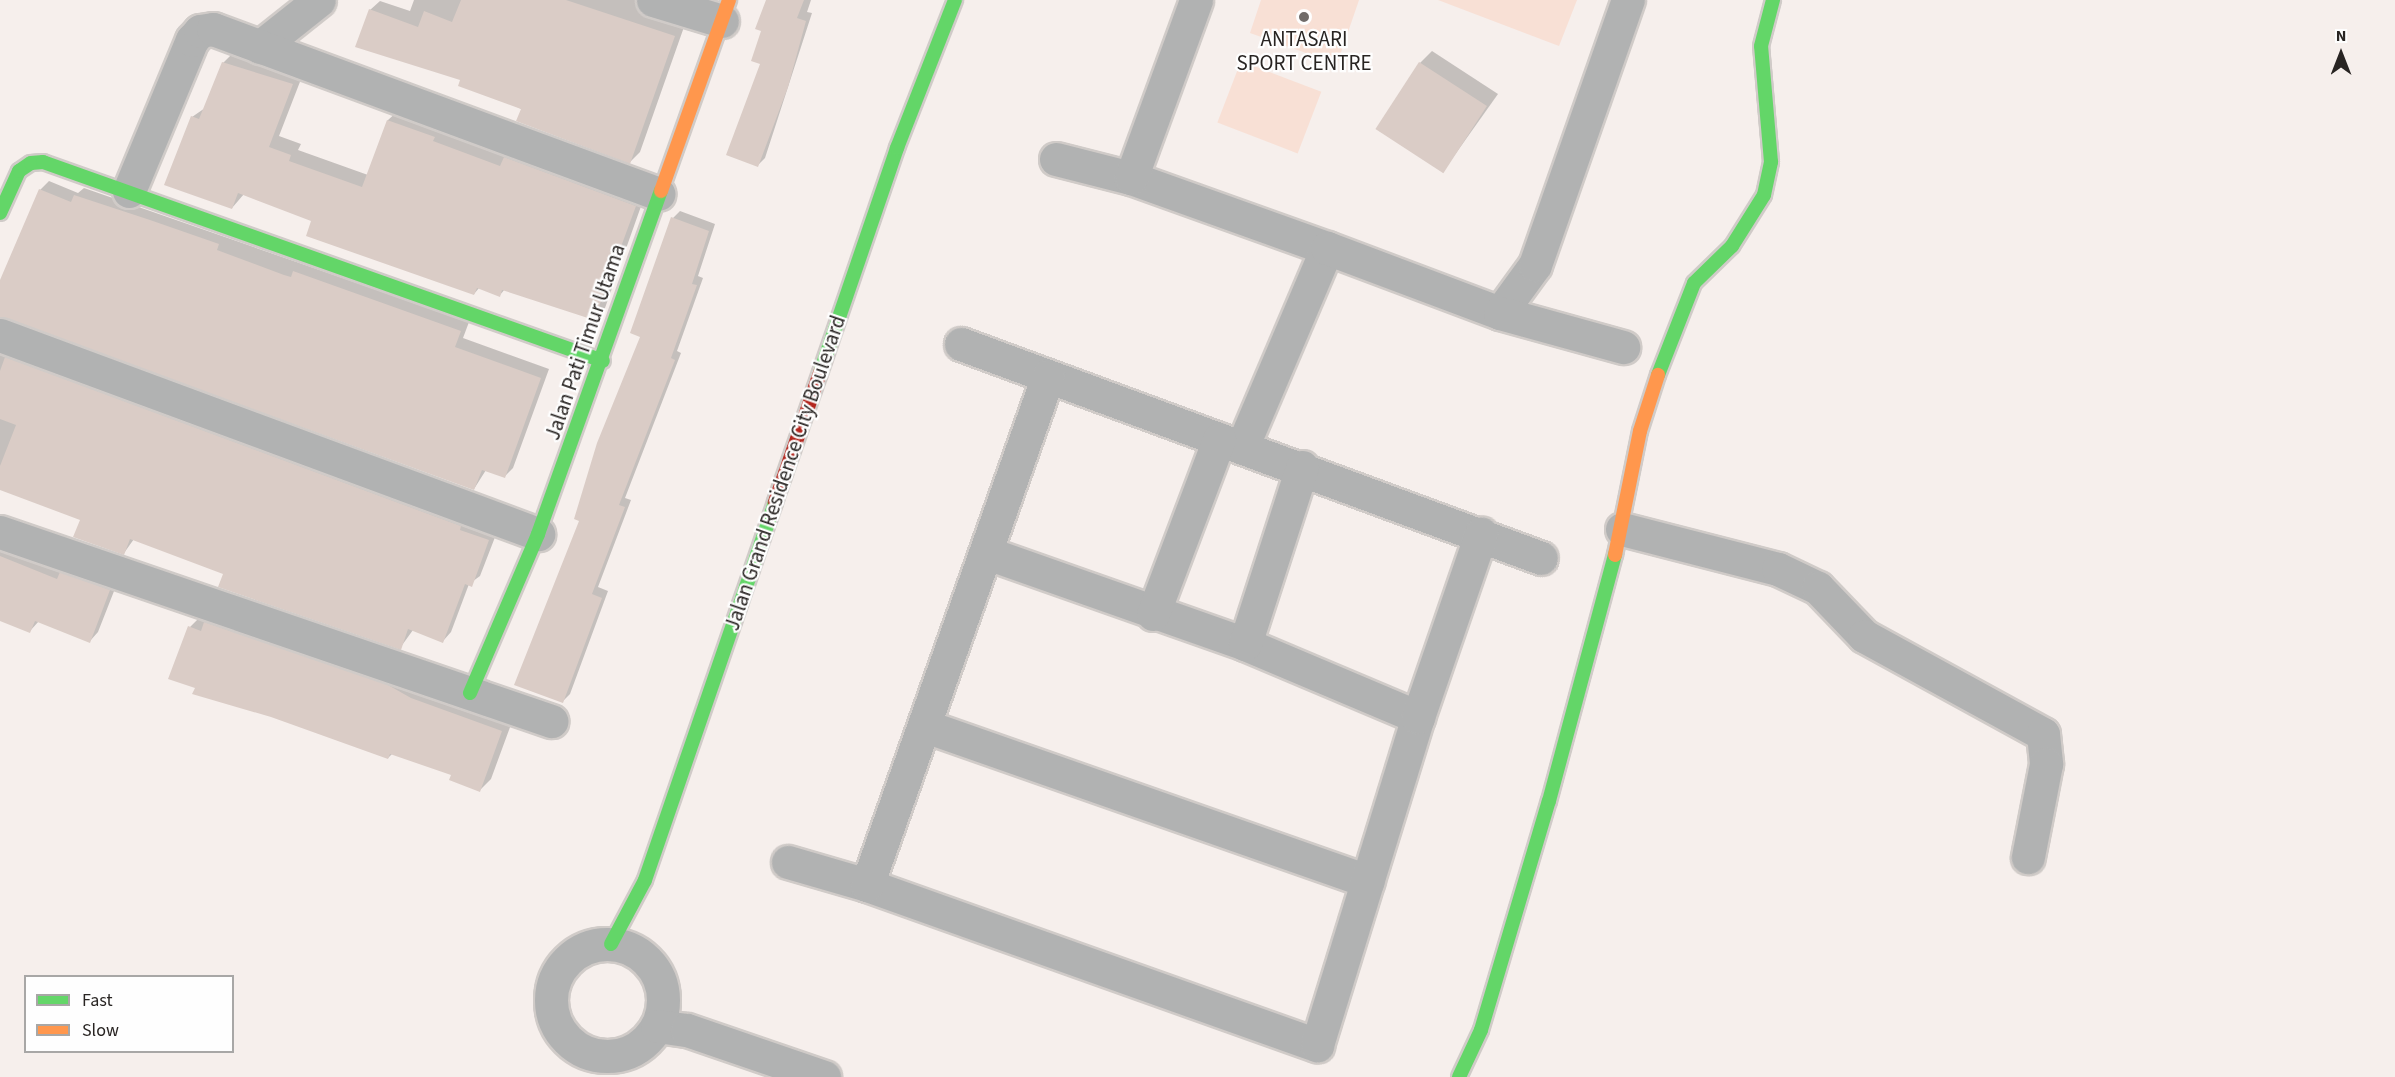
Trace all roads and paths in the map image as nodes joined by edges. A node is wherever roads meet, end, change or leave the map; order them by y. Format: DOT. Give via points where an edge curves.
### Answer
graph roads {
  1 [pos="319,0"];
  2 [pos="653,0"];
  3 [pos="955,0"];
  4 [pos="1196,0"];
  5 [pos="1628,0"];
  6 [pos="1773,0"];
  7 [pos="725,11"];
  8 [pos="260,47"];
  9 [pos="1056,159"];
  10 [pos="1131,178"];
  11 [pos="129,192"];
  12 [pos="658,194"];
  13 [pos="0,213"];
  14 [pos="1327,248"];
  15 [pos="1500,313"];
  16 [pos="0,335"];
  17 [pos="961,344"];
  18 [pos="1623,347"];
  19 [pos="603,361"];
  20 [pos="1048,376"];
  21 [pos="1230,443"];
  22 [pos="1302,467"];
  23 [pos="1622,529"];
  24 [pos="0,532"];
  25 [pos="538,534"];
  26 [pos="1480,534"];
  27 [pos="987,553"];
  28 [pos="1540,558"];
  29 [pos="1153,614"];
  30 [pos="1245,644"];
  31 [pos="470,693"];
  32 [pos="1419,717"];
  33 [pos="551,721"];
  34 [pos="925,726"];
  35 [pos="2028,857"];
  36 [pos="788,862"];
  37 [pos="1368,881"];
  38 [pos="867,885"];
  39 [pos="611,944"];
  40 [pos="657,1026"];
  41 [pos="824,1077"];
  42 [pos="1459,1077"];
  1 -- 8 [label="street"];
  2 -- 7 [label="street"];
  3 -- 39 [label="street, Jalan Grand Residence City Boulevard" via="897,148 645,880"];
  4 -- 10 [label="street"];
  5 -- 15 [label="street" via="1535,265"];
  6 -- 23 [label="street" via="1761,46 1771,162 1764,195 1732,246 1694,282 1640,431"];
  7 -- 12 [label="street, Jalan Pati Timur Utama"];
  8 -- 11 [label="street" via="213,29 200,31 192,40"];
  8 -- 12 [label="street"];
  9 -- 10 [label="street"];
  10 -- 14 [label="street"];
  11 -- 13 [label="street" via="43,162 31,163 19,171"];
  11 -- 19 [label="street"];
  12 -- 19 [label="street, Jalan Pati Timur Utama"];
  14 -- 15 [label="street"];
  14 -- 21 [label="street"];
  15 -- 18 [label="street"];
  16 -- 25 [label="street"];
  17 -- 20 [label="street"];
  19 -- 25 [label="street, Jalan Pati Timur Utama"];
  20 -- 21 [label="street"];
  20 -- 27 [label="street"];
  21 -- 22 [label="street"];
  21 -- 29 [label="street"];
  22 -- 26 [label="street"];
  22 -- 30 [label="street"];
  23 -- 35 [label="street" via="1778,569 1818,588 1864,636 2043,734 2046,764"];
  23 -- 42 [label="street" via="1508,944 1480,1030"];
  24 -- 31 [label="street"];
  25 -- 31 [label="street, Jalan Pati Timur Utama"];
  26 -- 28 [label="street"];
  26 -- 32 [label="street"];
  27 -- 29 [label="street"];
  27 -- 34 [label="street"];
  29 -- 30 [label="street"];
  30 -- 32 [label="street"];
  31 -- 33 [label="street"];
  32 -- 37 [label="street"];
  34 -- 37 [label="street"];
  34 -- 38 [label="street"];
  36 -- 38 [label="street"];
  37 -- 38 [label="street" via="1317,1045"];
  39 -- 40 [label="street" via="633,950 650,964 660,983 663,1005"];
  39 -- 40 [label="street" via="590,947 570,957 557,974 551,996 553,1017 564,1036 581,1050 602,1056 624,1054 643,1043"];
  40 -- 41 [label="street" via="687,1030"];
}
